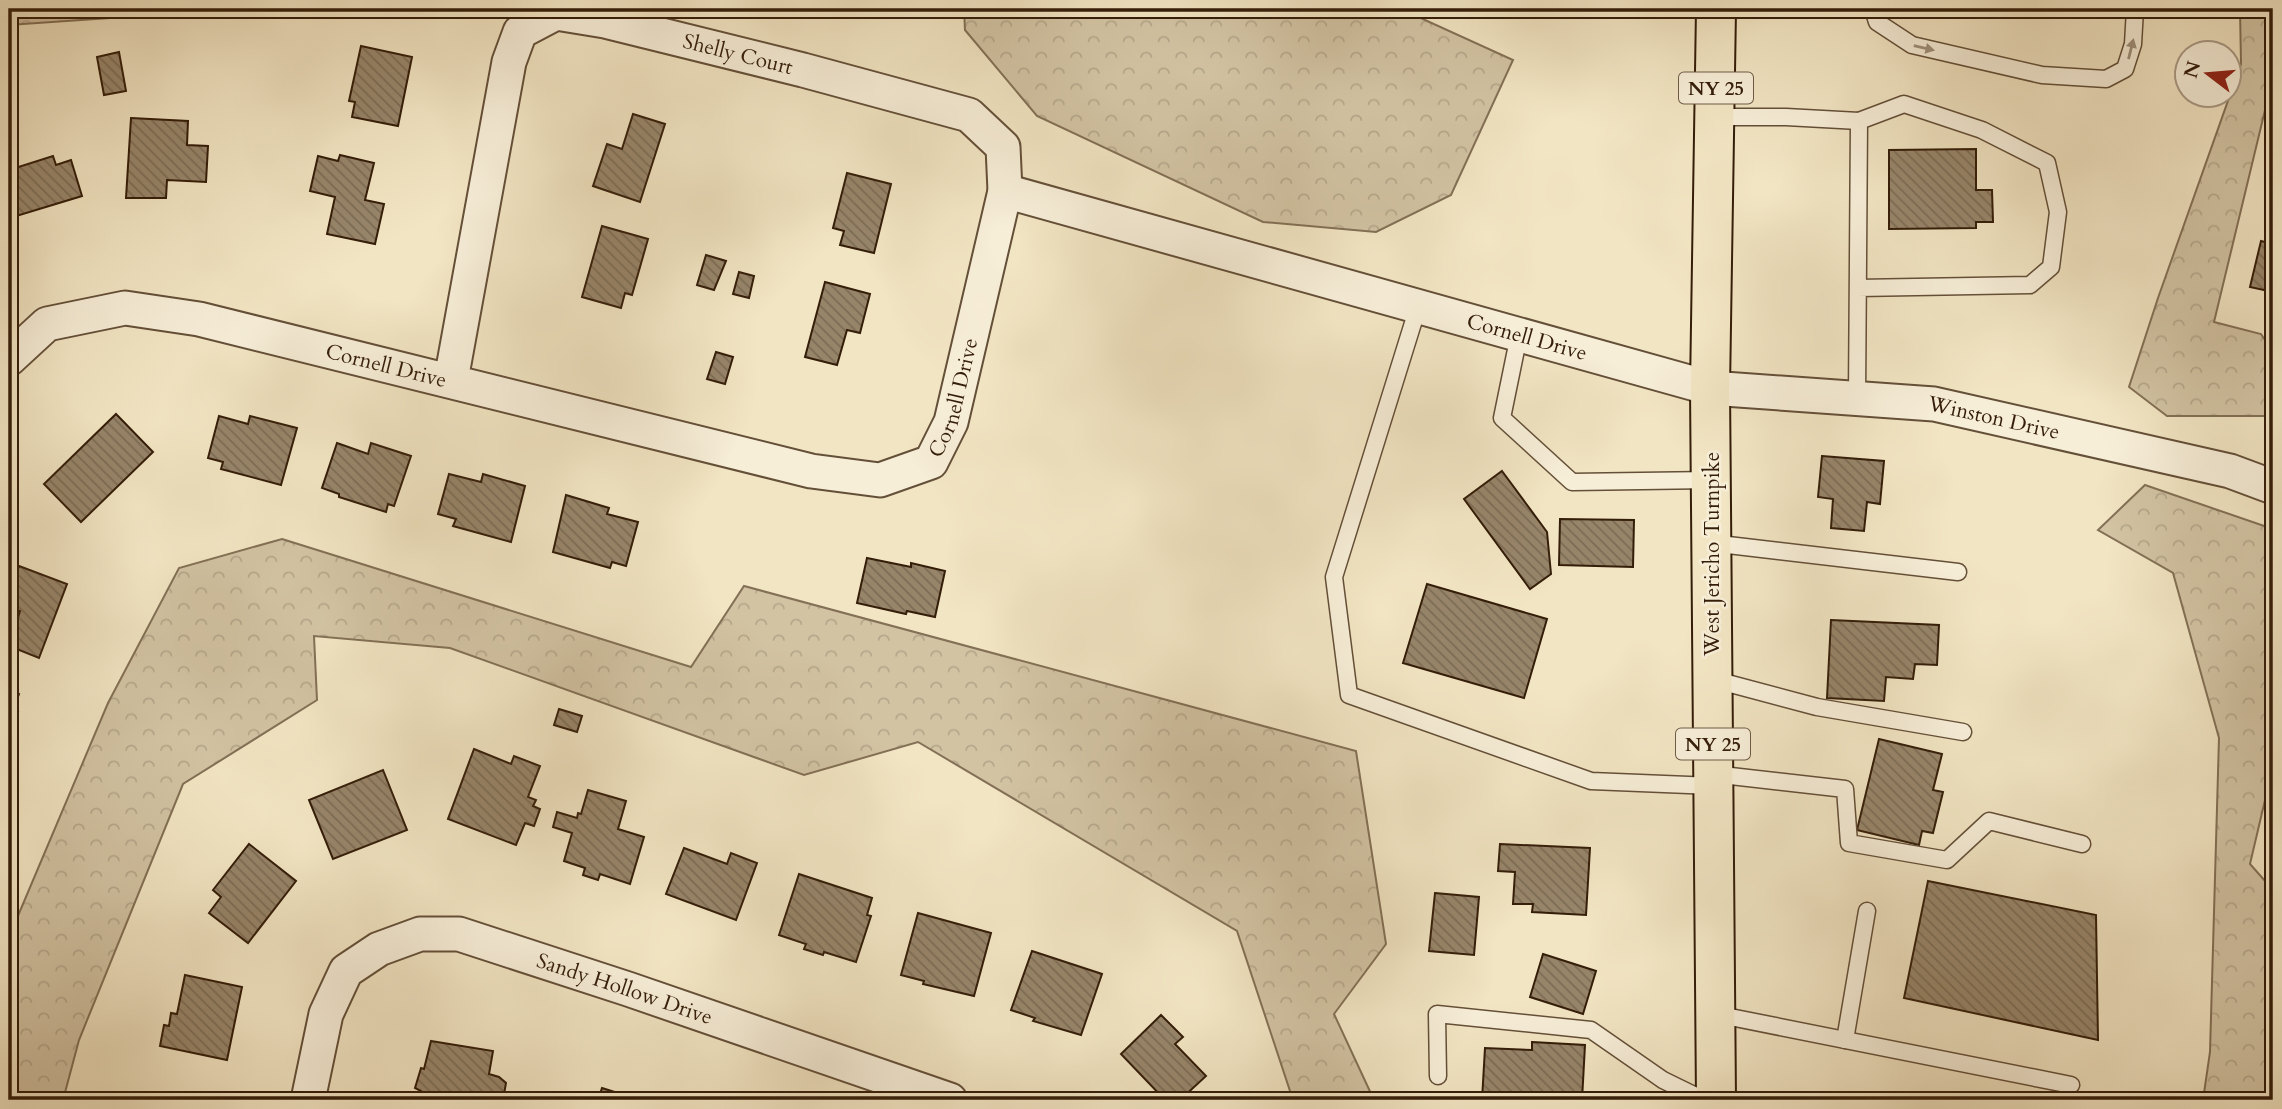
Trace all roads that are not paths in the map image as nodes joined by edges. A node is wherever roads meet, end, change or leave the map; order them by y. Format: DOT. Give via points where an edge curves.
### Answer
graph roads {
  1 [pos="1716,9"];
  2 [pos="1873,9"];
  3 [pos="2135,9"];
  4 [pos="1716,117"];
  5 [pos="1859,121"];
  6 [pos="1004,191"];
  7 [pos="1858,288"];
  8 [pos="1418,306"];
  9 [pos="1519,335"];
  10 [pos="9,359"];
  11 [pos="450,380"];
  12 [pos="1710,388"];
  13 [pos="1857,398"];
  14 [pos="1711,480"];
  15 [pos="2273,487"];
  16 [pos="1712,543"];
  17 [pos="1958,572"];
  18 [pos="1712,679"];
  19 [pos="1964,732"];
  20 [pos="1713,780"];
  21 [pos="2081,844"];
  22 [pos="1867,911"];
  23 [pos="1715,1014"];
  24 [pos="1844,1040"];
  25 [pos="1438,1076"];
  26 [pos="2071,1086"];
  27 [pos="308,1100"];
  28 [pos="950,1100"];
  29 [pos="1704,1100"];
  30 [pos="1716,1100"];
  1 -- 4 [label="main road, West Jericho Turnpike / NY 25"];
  2 -- 3 [label="lane, one-way" via="1877,22 1912,45 2042,75 2106,79 2125,69 2133,44"];
  4 -- 5 [label="lane"];
  4 -- 12 [label="main road, West Jericho Turnpike / NY 25"];
  5 -- 7 [label="lane"];
  5 -- 7 [label="lane" via="1904,104 1982,130 2047,163 2058,212 2051,267 2030,285"];
  6 -- 8 [label="street, Cornell Drive"];
  6 -- 11 [label="street, Cornell Drive" via="951,422 931,462 880,480 811,471"];
  6 -- 11 [label="street, Shelly Court" via="1003,147 969,115 803,69 556,13 520,32 509,62"];
  7 -- 13 [label="lane"];
  8 -- 9 [label="street, Cornell Drive"];
  8 -- 20 [label="lane" via="1334,578 1349,695 1591,780"];
  9 -- 12 [label="street, Cornell Drive"];
  9 -- 14 [label="lane" via="1502,418 1572,482"];
  10 -- 11 [label="street, Cornell Drive" via="47,324 125,308 199,319"];
  12 -- 13 [label="street, Winston Drive"];
  12 -- 14 [label="main road, West Jericho Turnpike / NY 25"];
  13 -- 15 [label="street, Winston Drive" via="1934,404 2230,471"];
  14 -- 16 [label="main road, West Jericho Turnpike / NY 25"];
  16 -- 17 [label="lane"];
  16 -- 18 [label="main road, West Jericho Turnpike / NY 25"];
  18 -- 19 [label="lane" via="1817,707"];
  18 -- 20 [label="main road, West Jericho Turnpike / NY 25"];
  20 -- 21 [label="lane" via="1845,789 1849,843 1947,860 1989,821"];
  20 -- 23 [label="main road, West Jericho Turnpike / NY 25"];
  22 -- 24 [label="lane"];
  23 -- 24 [label="lane"];
  23 -- 30 [label="main road, West Jericho Turnpike / NY 25"];
  24 -- 26 [label="lane"];
  25 -- 29 [label="lane" via="1437,1014 1591,1030 1662,1080"];
  27 -- 28 [label="street, Sandy Hollow Drive" via="326,1014 346,971 379,949 420,934 458,934"];
}
